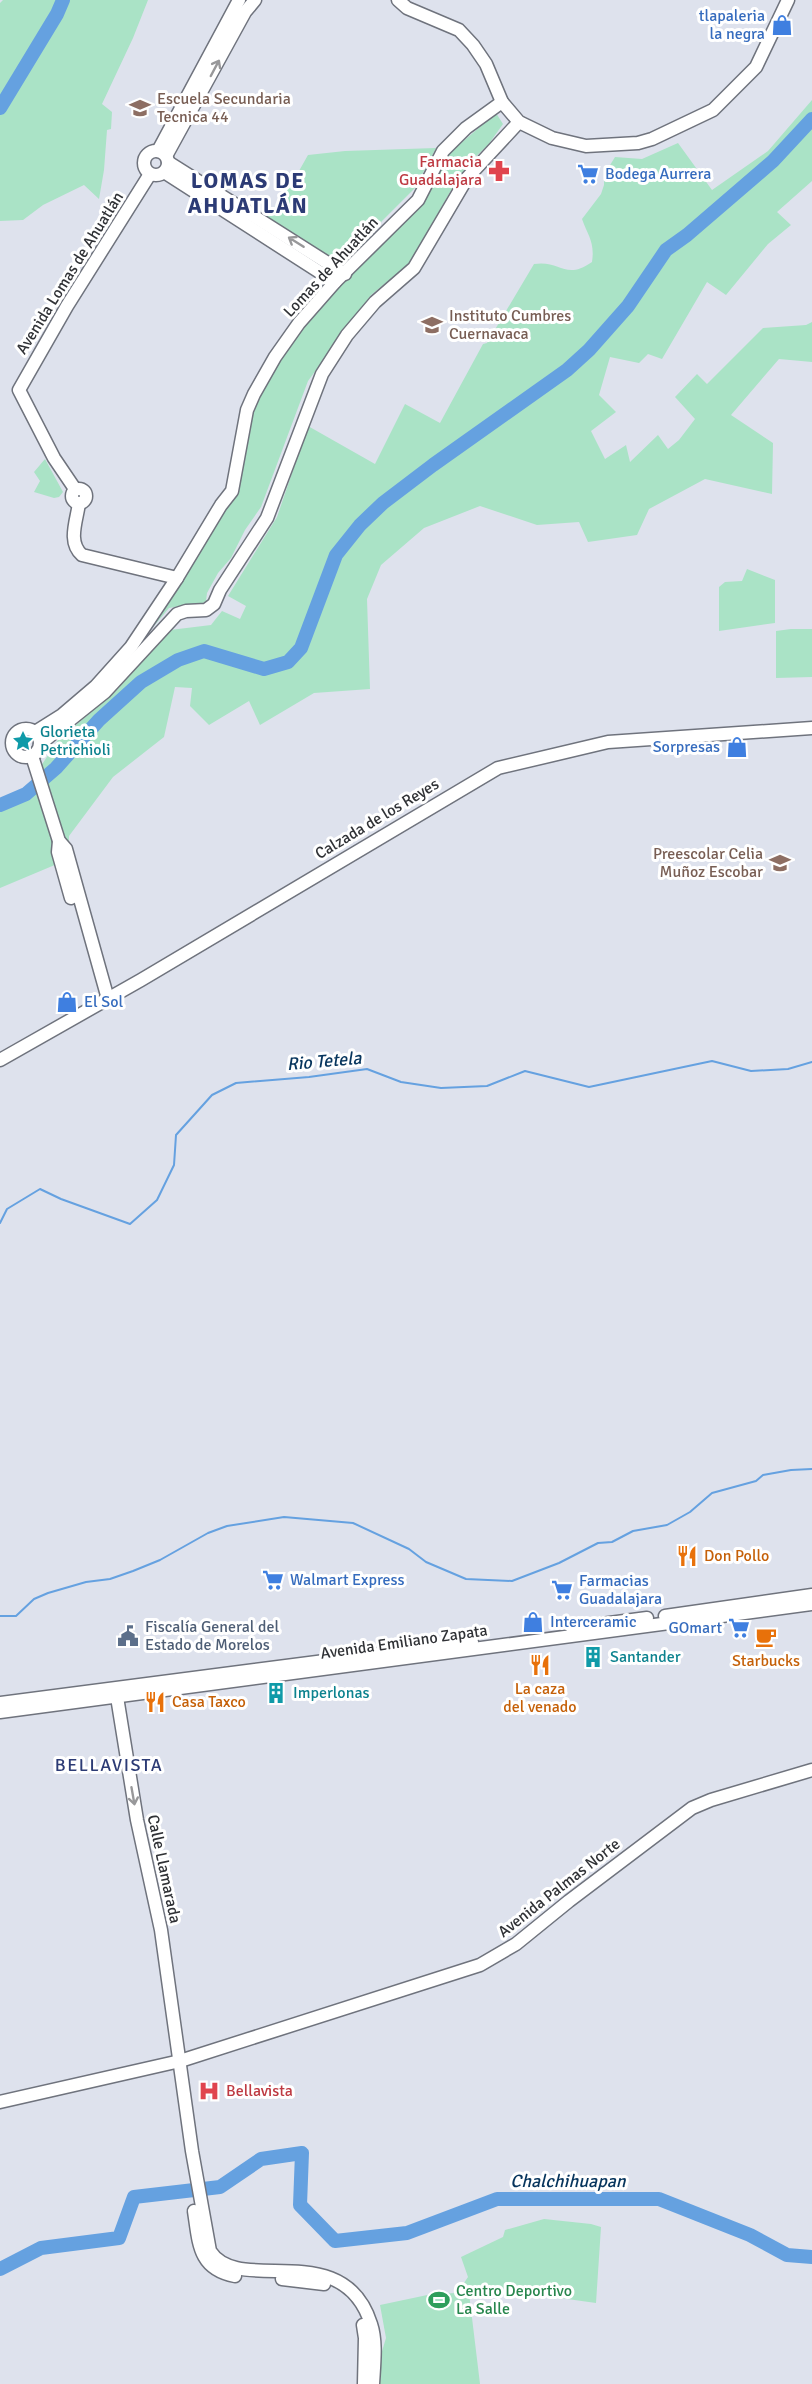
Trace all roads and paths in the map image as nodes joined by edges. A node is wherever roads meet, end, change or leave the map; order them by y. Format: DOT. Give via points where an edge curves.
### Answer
graph roads {
  1 [pos="239,0"];
  2 [pos="255,0"];
  3 [pos="398,0"];
  4 [pos="788,0"];
  5 [pos="502,102"];
  6 [pos="519,122"];
  7 [pos="164,160"];
  8 [pos="150,174"];
  9 [pos="345,274"];
  10 [pos="335,282"];
  11 [pos="177,578"];
  12 [pos="62,719"];
  13 [pos="812,728"];
  14 [pos="35,732"];
  15 [pos="40,744"];
  16 [pos="33,762"];
  17 [pos="105,1000"];
  18 [pos="0,1060"];
  19 [pos="812,1595"];
  20 [pos="812,1604"];
  21 [pos="246,1675"];
  22 [pos="117,1697"];
  23 [pos="0,1703"];
  24 [pos="0,1712"];
  25 [pos="812,1770"];
  26 [pos="176,2058"];
  27 [pos="0,2102"];
  28 [pos="203,2241"];
  29 [pos="364,2384"];
  30 [pos="374,2384"];
  1 -- 7 [label="street"];
  7 -- 2 [label="street, one-way"];
  3 -- 5 [label="street" via="407,8 459,30 477,50"];
  4 -- 6 [label="street" via="756,67 713,110 672,130 638,142 586,146 552,138"];
  5 -- 6 [label="street"];
  5 -- 9 [label="street, Lomas de Ahuatlán" via="443,151 417,200"];
  6 -- 12 [label="street" via="467,178 414,268 375,302 347,334 322,374 267,518 219,590 214,604 206,610 177,614 105,692"];
  7 -- 8 [label="street" via="157,175"];
  7 -- 8 [label="street" via="150,152 145,157 145,168"];
  9 -- 7 [label="street, one-way"];
  7 -- 10 [label="street"];
  8 -- 11 [label="street, Avenida Lomas de Ahuatlán" via="19,390 54,458 75,489 71,498 79,503 73,541 76,549 82,555"];
  9 -- 10 [label="street, Lomas de Ahuatlán"];
  10 -- 11 [label="street, Lomas de Ahuatlán" via="274,357 254,394 247,410 232,491"];
  11 -- 12 [label="street, Lomas de Ahuatlán" via="131,647"];
  12 -- 14 [label="street, Lomas de Ahuatlán"];
  12 -- 15 [label="street, Lomas de Ahuatlán"];
  13 -- 17 [label="street, Calzada de los Reyes" via="608,742 498,768"];
  14 -- 15 [label="street"];
  14 -- 16 [label="street" via="22,729 12,742 18,755"];
  15 -- 16 [label="street"];
  16 -- 17 [label="street" via="59,841 66,849"];
  17 -- 18 [label="street, Calzada de los Reyes"];
  19 -- 21 [label="street, Avenida Emiliano Zapata"];
  20 -- 21 [label="street, Avenida Emiliano Zapata"];
  21 -- 22 [label="street, Avenida Emiliano Zapata"];
  21 -- 23 [label="street, Avenida Emiliano Zapata"];
  22 -- 24 [label="street, Avenida Emiliano Zapata"];
  22 -- 26 [label="street, Calle Llamarada, one-way" via="137,1820 161,1930"];
  25 -- 26 [label="street, Avenida Palmas Norte" via="692,1808 516,1944 480,1965"];
  26 -- 27 [label="street, Avenida Palmas Norte"];
  26 -- 28 [label="street, Calle Llamarada"];
  28 -- 29 [label="street" via="202,2256 226,2274 325,2284 348,2298 364,2329"];
  28 -- 30 [label="street" via="215,2258 227,2266 310,2273 332,2278 349,2289 371,2325"];
}
